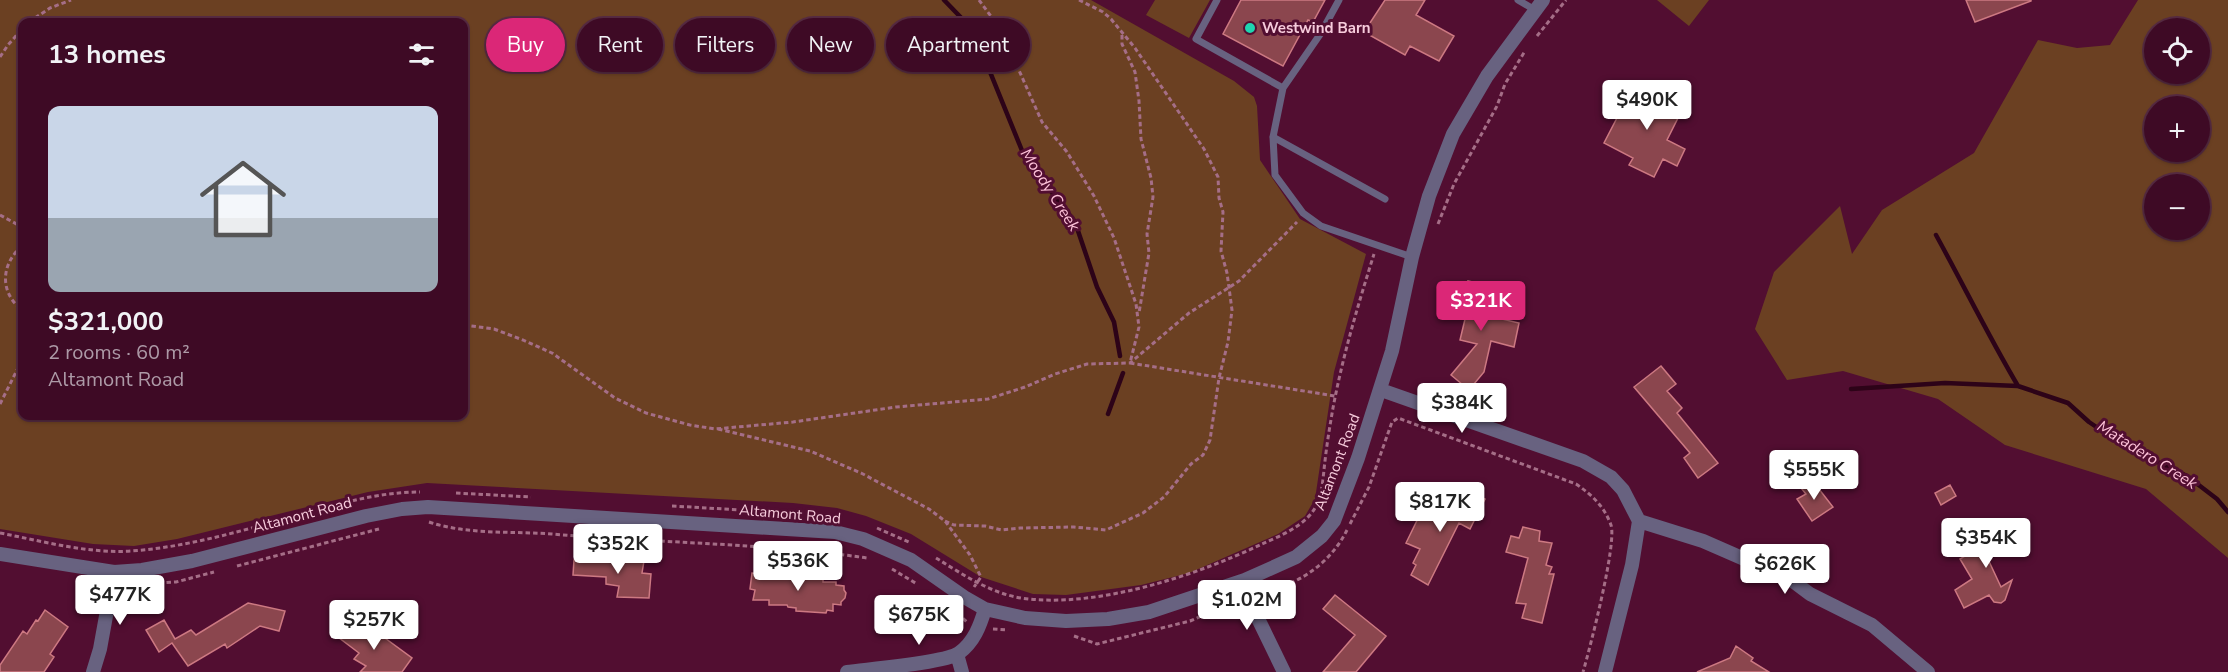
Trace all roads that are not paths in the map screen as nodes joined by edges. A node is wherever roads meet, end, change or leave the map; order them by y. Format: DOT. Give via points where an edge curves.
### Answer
graph roads {
  1 [pos="1217,0"];
  2 [pos="1340,0"];
  3 [pos="1518,0"];
  4 [pos="1539,5"];
  5 [pos="1283,88"];
  6 [pos="1273,137"];
  7 [pos="1385,199"];
  8 [pos="1412,256"];
  9 [pos="1381,390"];
  10 [pos="1639,521"];
  11 [pos="0,554"];
  12 [pos="114,572"];
  13 [pos="1245,580"];
  14 [pos="985,609"];
  15 [pos="957,654"];
  16 [pos="93,672"];
  17 [pos="847,672"];
  18 [pos="962,672"];
  19 [pos="1284,672"];
  20 [pos="1605,672"];
  21 [pos="1928,672"];
  1 -- 5 [label="lane" via="1196,39"];
  2 -- 5 [label="lane"];
  3 -- 4 [label="lane"];
  4 -- 8 [label="street, Altamont Road" via="1486,76 1453,134"];
  5 -- 6 [label="lane"];
  6 -- 7 [label="lane"];
  6 -- 8 [label="lane" via="1275,175 1303,213 1321,226"];
  8 -- 9 [label="street, Altamont Road"];
  9 -- 10 [label="street" via="1583,461 1611,477 1623,490"];
  9 -- 13 [label="street, Altamont Road" via="1334,520 1322,536 1296,557"];
  10 -- 20 [label="street"];
  10 -- 21 [label="street" via="1703,541 1790,579 1810,594 1872,625"];
  11 -- 12 [label="street, Altamont Road"];
  12 -- 14 [label="street, Altamont Road" via="192,561 366,516 428,507 835,532 863,539 910,560"];
  12 -- 16 [label="street"];
  13 -- 14 [label="street, Altamont Road" via="1149,612 1108,619 1025,618"];
  13 -- 19 [label="street" via="1247,596"];
  14 -- 15 [label="street" via="972,640"];
  15 -- 17 [label="street"];
  15 -- 18 [label="street"];
}
